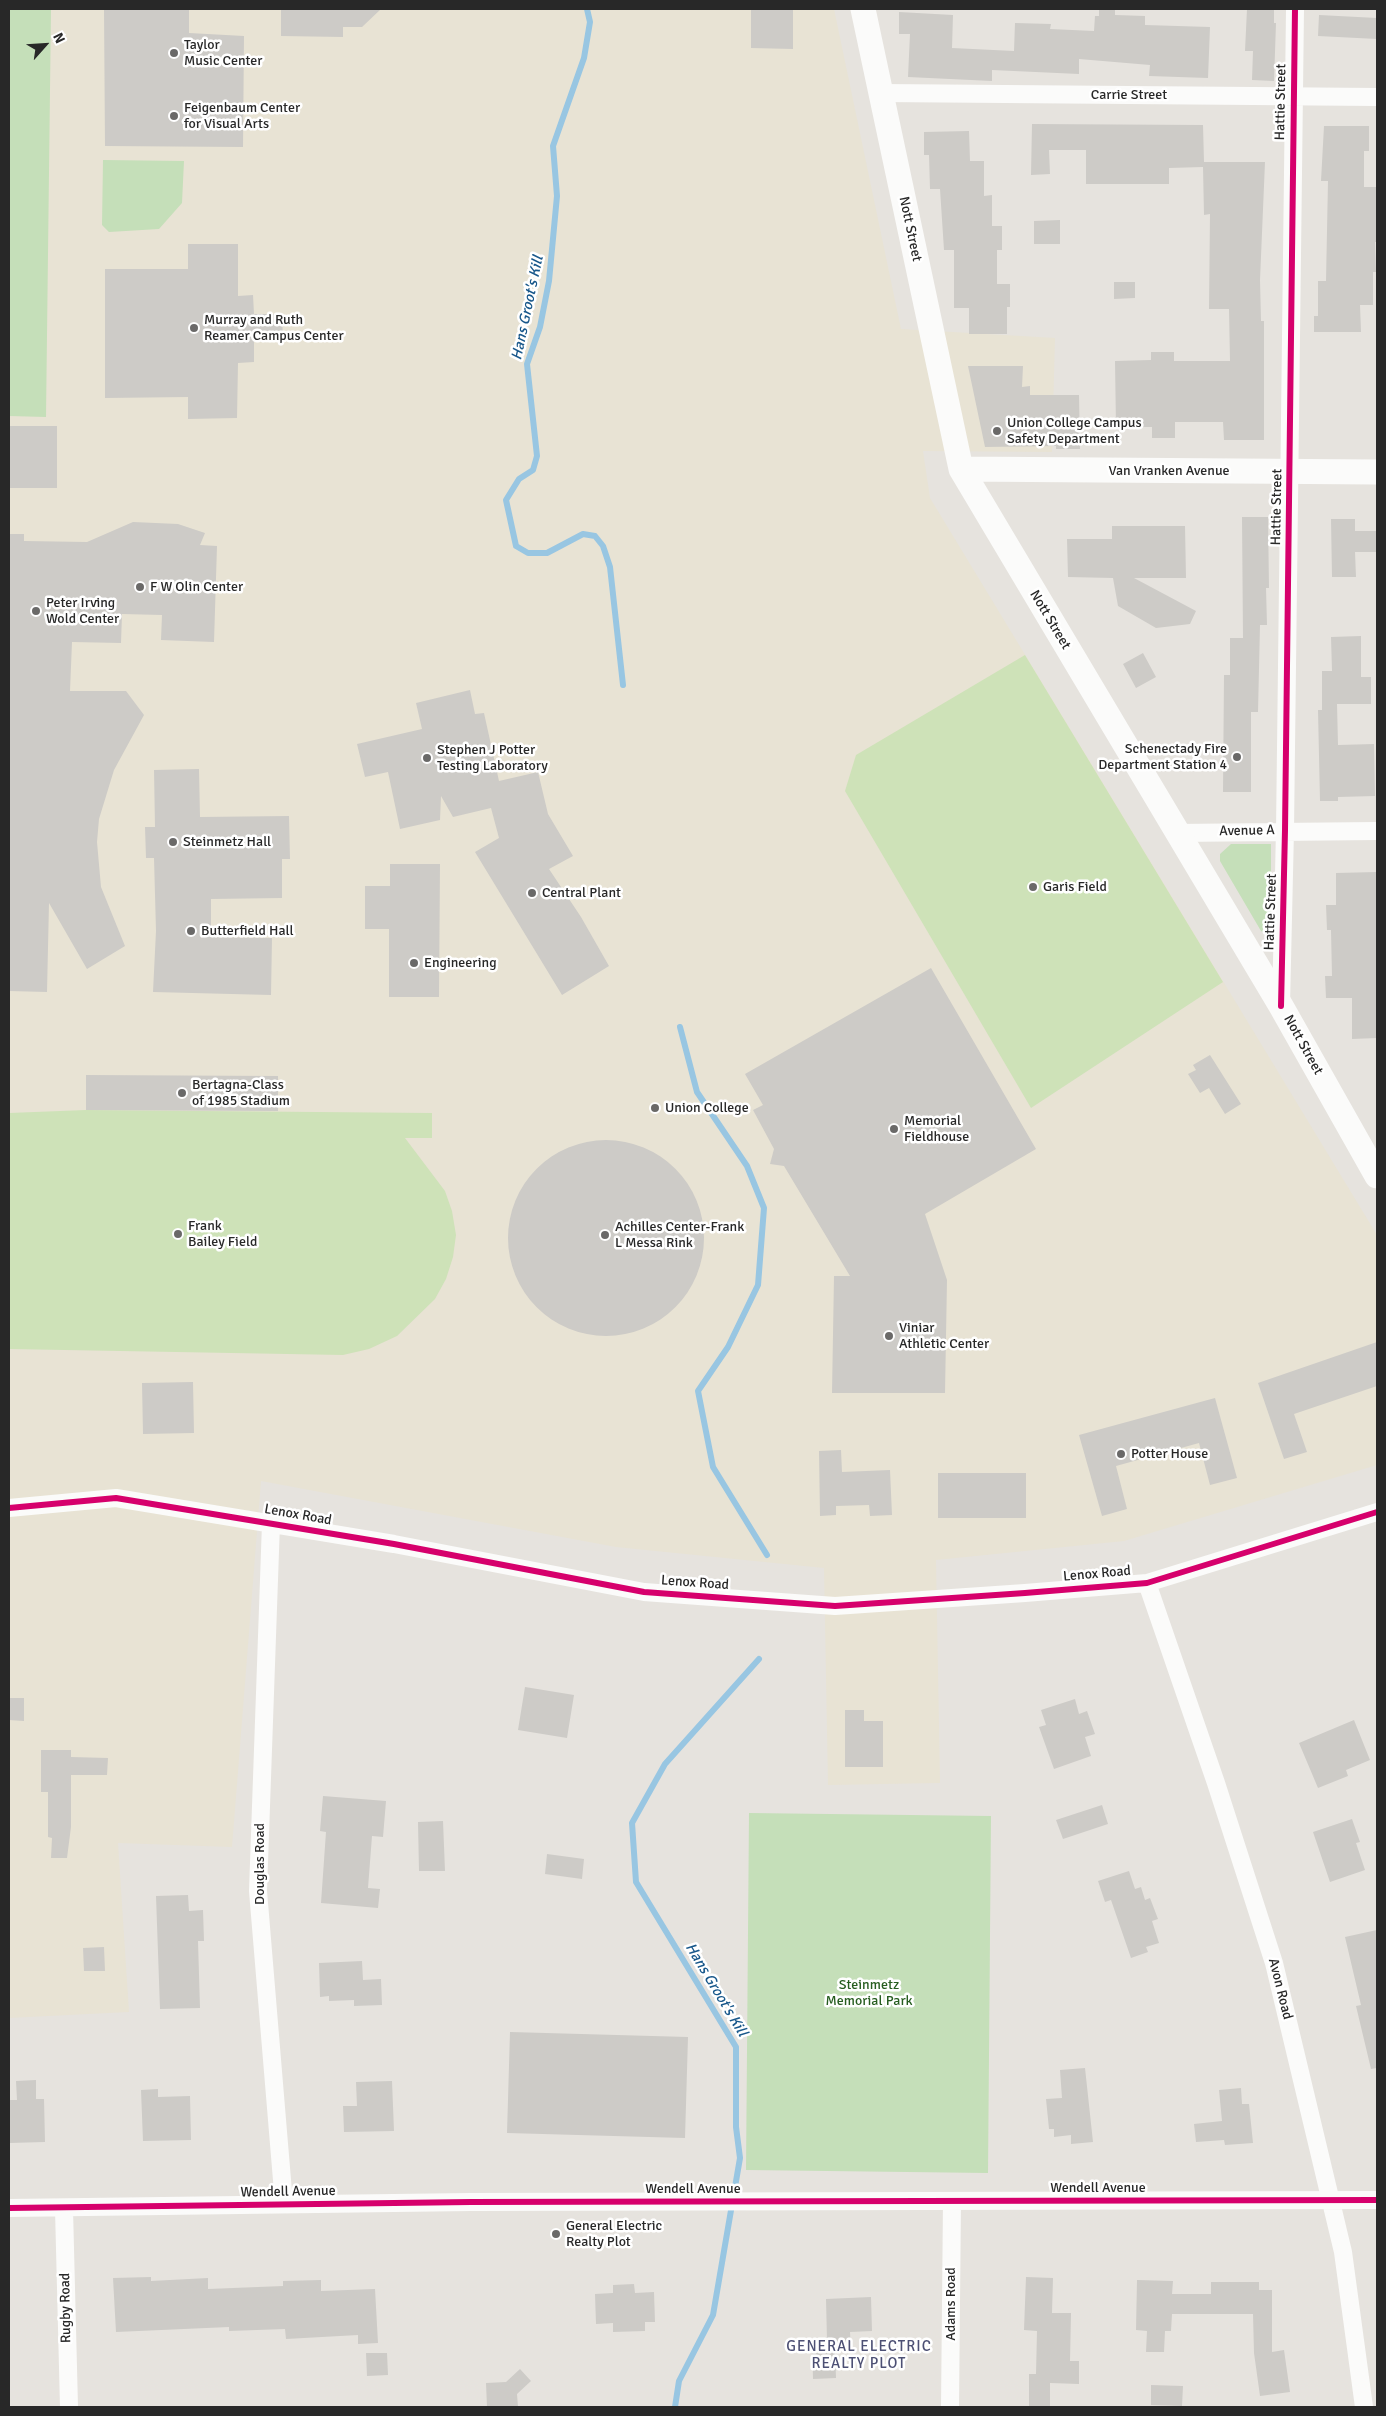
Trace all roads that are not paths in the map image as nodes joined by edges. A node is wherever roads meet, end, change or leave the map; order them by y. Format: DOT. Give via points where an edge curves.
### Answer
graph roads {
  1 [pos="863,9"];
  2 [pos="1295,9"];
  3 [pos="881,92"];
  4 [pos="1293,96"];
  5 [pos="1377,96"];
  6 [pos="961,469"];
  7 [pos="1290,471"];
  8 [pos="1377,472"];
  9 [pos="1285,830"];
  10 [pos="1377,831"];
  11 [pos="1176,833"];
  12 [pos="1280,1006"];
  13 [pos="1374,1165"];
  14 [pos="9,1508"];
  15 [pos="1377,1512"];
  16 [pos="271,1523"];
  17 [pos="1147,1583"];
  18 [pos="1330,2200"];
  19 [pos="1377,2200"];
  20 [pos="952,2201"];
  21 [pos="284,2204"];
  22 [pos="9,2208"];
  23 [pos="64,2209"];
  24 [pos="69,2407"];
  25 [pos="950,2407"];
  26 [pos="1364,2407"];
  1 -- 3 [label="main road, Nott Street"];
  2 -- 4 [label="street, Hattie Street"];
  3 -- 4 [label="street, Carrie Street"];
  3 -- 6 [label="main road, Nott Street"];
  4 -- 5 [label="street, Carrie Street"];
  4 -- 7 [label="street, Hattie Street"];
  6 -- 7 [label="main road, Van Vranken Avenue"];
  6 -- 11 [label="main road, Nott Street"];
  7 -- 8 [label="main road, Van Vranken Avenue"];
  7 -- 9 [label="street, Hattie Street"];
  9 -- 10 [label="street, Avenue A"];
  9 -- 11 [label="street, Avenue A"];
  9 -- 12 [label="street, Hattie Street"];
  11 -- 12 [label="main road, Nott Street"];
  12 -- 13 [label="main road, Nott Street"];
  14 -- 16 [label="street, Lenox Road" via="116,1498"];
  15 -- 17 [label="street, Lenox Road"];
  16 -- 17 [label="street, Lenox Road" via="644,1592 826,1605 1025,1594"];
  16 -- 21 [label="street, Douglas Road" via="258,1890"];
  17 -- 18 [label="street, Avon Road" via="1274,1963"];
  18 -- 19 [label="street, Wendell Avenue"];
  18 -- 20 [label="street, Wendell Avenue"];
  18 -- 26 [label="street, Avon Road" via="1343,2252"];
  20 -- 21 [label="street, Wendell Avenue"];
  20 -- 25 [label="street, Adams Road"];
  21 -- 23 [label="street, Wendell Avenue"];
  22 -- 23 [label="street, Wendell Avenue"];
  23 -- 24 [label="street, Rugby Road"];
}
